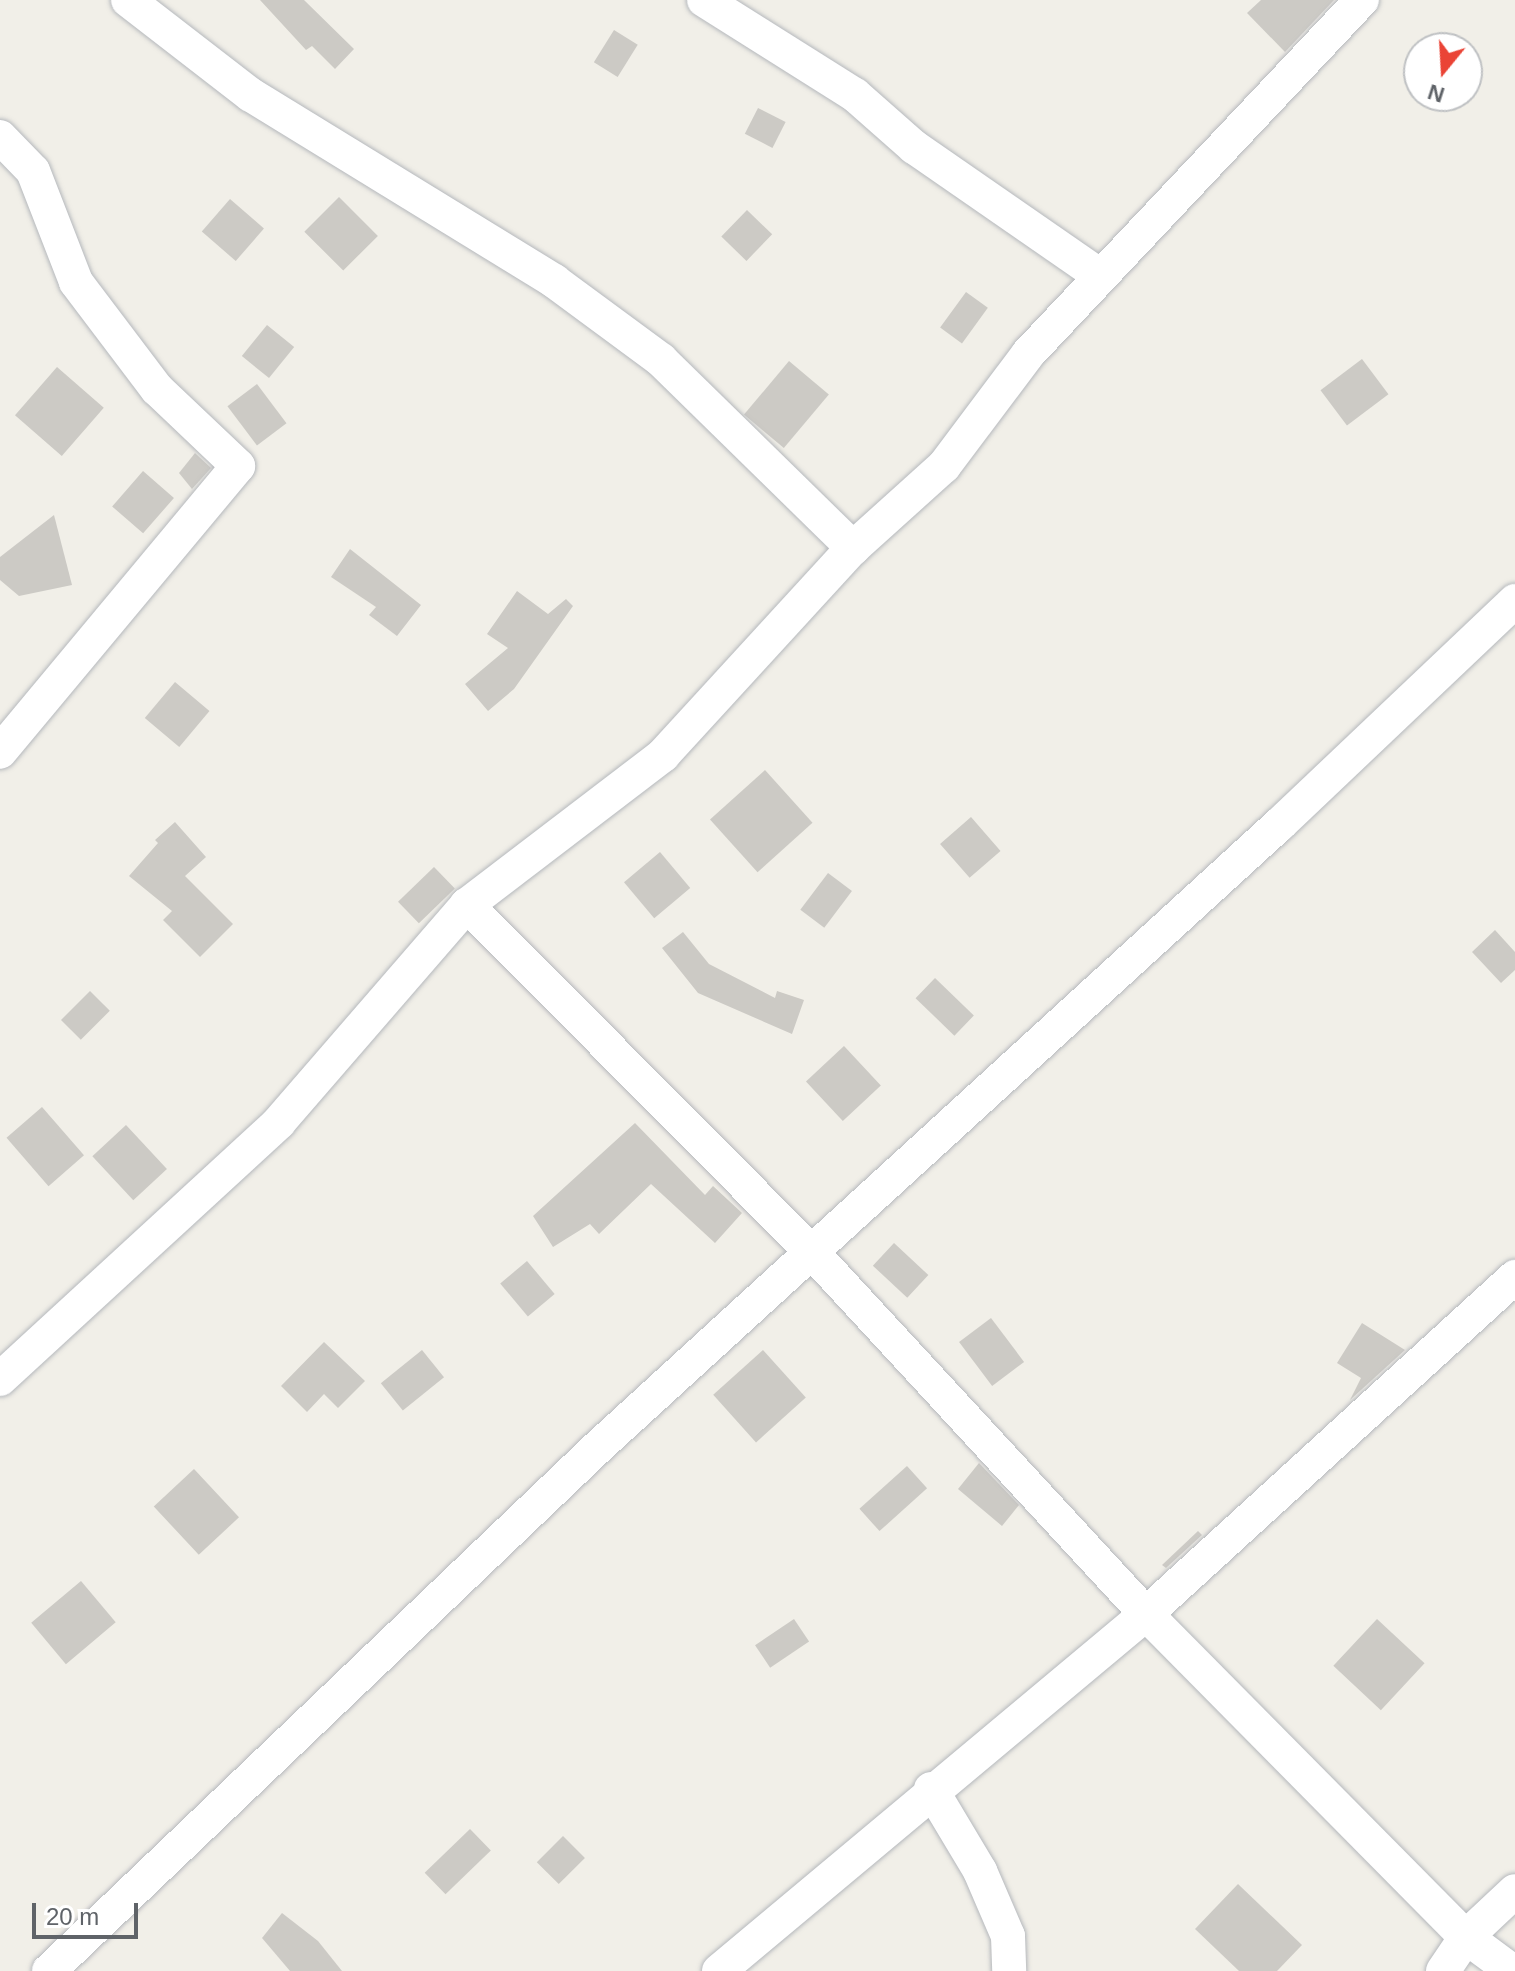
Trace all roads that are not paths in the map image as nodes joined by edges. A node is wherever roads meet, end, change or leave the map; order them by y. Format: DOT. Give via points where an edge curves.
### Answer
graph roads {
  1 [pos="128,0"];
  2 [pos="704,0"];
  3 [pos="1362,0"];
  4 [pos="0,137"];
  5 [pos="1100,276"];
  6 [pos="853,548"];
  7 [pos="1515,601"];
  8 [pos="0,752"];
  9 [pos="467,905"];
  10 [pos="811,1251"];
  11 [pos="1515,1277"];
  12 [pos="0,1379"];
  13 [pos="1146,1614"];
  14 [pos="931,1789"];
  15 [pos="1515,1891"];
  16 [pos="1466,1937"];
  17 [pos="49,1971"];
  18 [pos="719,1971"];
  19 [pos="1009,1971"];
  20 [pos="1443,1971"];
  21 [pos="1512,1971"];
  1 -- 6 [label="street" via="251,95 554,281 661,360"];
  2 -- 5 [label="street" via="855,95 914,147"];
  3 -- 5 [label="street"];
  4 -- 8 [label="street" via="33,171 68,266 85,294 157,389 238,466"];
  5 -- 6 [label="street" via="1028,354 944,466"];
  6 -- 9 [label="street" via="663,755"];
  7 -- 10 [label="street" via="1280,824"];
  9 -- 10 [label="street"];
  9 -- 12 [label="street" via="279,1122"];
  10 -- 13 [label="street"];
  10 -- 17 [label="street"];
  11 -- 13 [label="street"];
  13 -- 14 [label="street"];
  13 -- 16 [label="street"];
  14 -- 18 [label="street"];
  14 -- 19 [label="street" via="980,1871 1008,1936"];
  15 -- 16 [label="street"];
  16 -- 20 [label="street"];
  16 -- 21 [label="street"];
}
